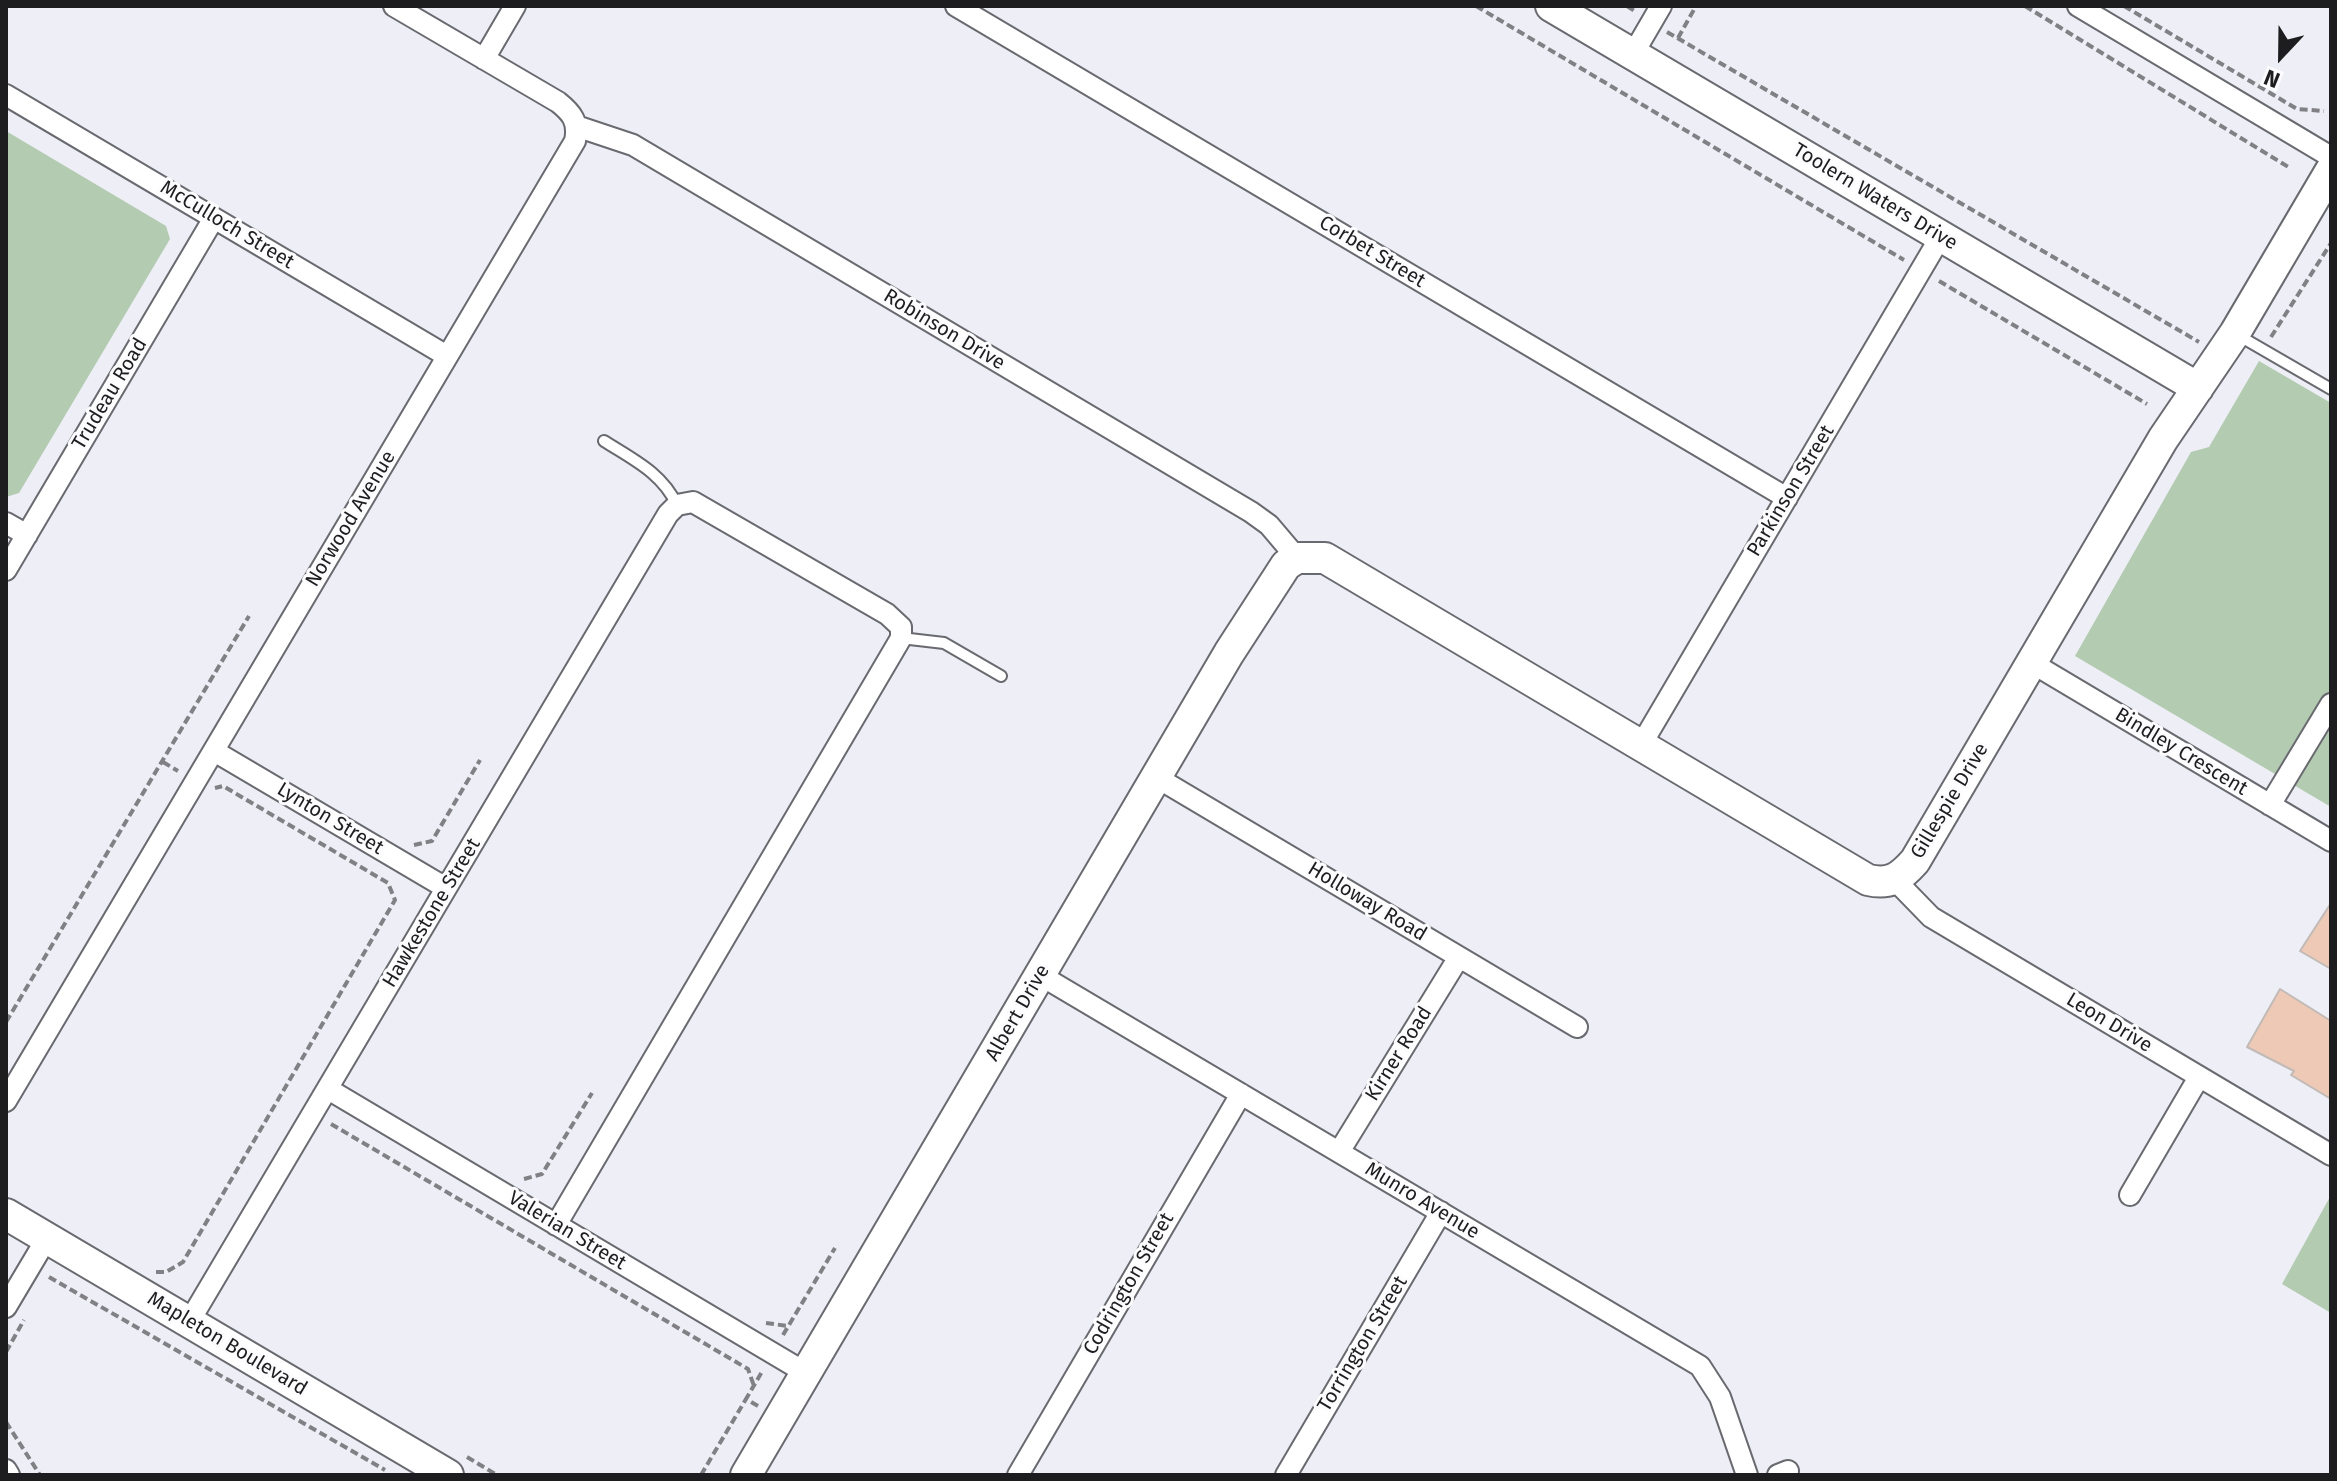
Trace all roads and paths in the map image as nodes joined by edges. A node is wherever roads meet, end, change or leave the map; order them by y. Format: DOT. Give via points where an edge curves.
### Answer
graph roads {
  1 [pos="394,6"];
  2 [pos="515,6"];
  3 [pos="956,6"];
  4 [pos="1476,6"];
  5 [pos="1551,6"];
  6 [pos="1627,6"];
  7 [pos="1696,6"];
  8 [pos="2025,6"];
  9 [pos="2078,6"];
  10 [pos="2124,6"];
  11 [pos="1656,14"];
  12 [pos="1678,38"];
  13 [pos="1633,54"];
  14 [pos="484,59"];
  15 [pos="6,95"];
  16 [pos="2324,111"];
  17 [pos="576,126"];
  18 [pos="2331,157"];
  19 [pos="2290,168"];
  20 [pos="2331,170"];
  21 [pos="214,218"];
  22 [pos="1941,236"];
  23 [pos="2331,243"];
  24 [pos="1921,270"];
  25 [pos="2228,344"];
  26 [pos="2263,350"];
  27 [pos="447,356"];
  28 [pos="2198,388"];
  29 [pos="2331,389"];
  30 [pos="2147,404"];
  31 [pos="604,441"];
  32 [pos="1787,498"];
  33 [pos="677,505"];
  34 [pos="6,523"];
  35 [pos="27,535"];
  36 [pos="1297,558"];
  37 [pos="6,570"];
  38 [pos="249,616"];
  39 [pos="901,638"];
  40 [pos="2032,663"];
  41 [pos="1001,676"];
  42 [pos="2331,704"];
  43 [pos="1641,745"];
  44 [pos="214,751"];
  45 [pos="480,760"];
  46 [pos="1156,777"];
  47 [pos="209,790"];
  48 [pos="2270,805"];
  49 [pos="2331,841"];
  50 [pos="414,845"];
  51 [pos="1895,880"];
  52 [pos="446,888"];
  53 [pos="1459,957"];
  54 [pos="1040,975"];
  55 [pos="6,1022"];
  56 [pos="1577,1027"];
  57 [pos="2199,1077"];
  58 [pos="328,1089"];
  59 [pos="592,1093"];
  60 [pos="1241,1094"];
  61 [pos="6,1101"];
  62 [pos="326,1125"];
  63 [pos="1339,1152"];
  64 [pos="2331,1155"];
  65 [pos="519,1176"];
  66 [pos="2130,1195"];
  67 [pos="1441,1212"];
  68 [pos="6,1214"];
  69 [pos="556,1225"];
  70 [pos="47,1238"];
  71 [pos="31,1265"];
  72 [pos="166,1272"];
  73 [pos="6,1307"];
  74 [pos="754,1316"];
  75 [pos="189,1322"];
  76 [pos="788,1326"];
  77 [pos="806,1373"];
  78 [pos="754,1386"];
  79 [pos="746,1399"];
  80 [pos="6,1422"];
  81 [pos="439,1466"];
  82 [pos="40,1475"];
  83 [pos="396,1475"];
  84 [pos="497,1475"];
  85 [pos="701,1475"];
  86 [pos="746,1475"];
  87 [pos="1018,1475"];
  88 [pos="1286,1475"];
  89 [pos="1747,1475"];
  1 -- 14 [label="street"];
  2 -- 14 [label="street"];
  3 -- 32 [label="street, Corbet Street"];
  4 -- 24 [label="path"];
  5 -- 13 [label="street, Toolern Waters Drive"];
  6 -- 11 [label="path"];
  7 -- 12 [label="path"];
  8 -- 19 [label="path"];
  9 -- 18 [label="street"];
  10 -- 16 [label="path" via="2297,109"];
  11 -- 12 [label="path"];
  11 -- 13 [label="street"];
  12 -- 25 [label="path"];
  13 -- 22 [label="street, Toolern Waters Drive"];
  14 -- 17 [label="street" via="558,102 572,113"];
  15 -- 21 [label="street, McCulloch Street"];
  17 -- 27 [label="street, Norwood Avenue" via="575,141"];
  17 -- 36 [label="street, Robinson Drive" via="633,145 1251,512"];
  20 -- 25 [label="street, Gillespie Drive"];
  21 -- 27 [label="street, McCulloch Street"];
  21 -- 35 [label="street, Trudeau Road"];
  22 -- 24 [label="street, Parkinson Street"];
  22 -- 28 [label="street, Toolern Waters Drive"];
  23 -- 26 [label="path"];
  24 -- 30 [label="path"];
  24 -- 32 [label="street, Parkinson Street"];
  25 -- 26 [label="lane"];
  25 -- 28 [label="street, Gillespie Drive"];
  26 -- 29 [label="lane"];
  27 -- 44 [label="street, Norwood Avenue"];
  28 -- 40 [label="street, Gillespie Drive"];
  31 -- 33 [label="lane" via="654,472"];
  32 -- 43 [label="street, Parkinson Street"];
  33 -- 39 [label="street" via="693,502 716,513 887,614 901,627"];
  33 -- 52 [label="street, Hawkestone Street"];
  34 -- 35 [label="street"];
  35 -- 37 [label="street, Trudeau Road"];
  36 -- 43 [label="street" via="1325,558"];
  36 -- 46 [label="street, Albert Drive" via="1278,575"];
  38 -- 55 [label="path"];
  39 -- 41 [label="lane" via="944,643"];
  39 -- 69 [label="street"];
  40 -- 48 [label="street, Bindley Crescent"];
  40 -- 51 [label="street, Gillespie Drive" via="1915,861"];
  42 -- 48 [label="street"];
  43 -- 51 [label="street" via="1868,880"];
  44 -- 52 [label="street, Lynton Street"];
  44 -- 61 [label="street, Norwood Avenue"];
  45 -- 50 [label="path" via="432,841"];
  46 -- 53 [label="street, Holloway Road"];
  46 -- 54 [label="street, Albert Drive"];
  47 -- 72 [label="path" via="223,786 388,883 395,900 183,1262"];
  48 -- 49 [label="street, Bindley Crescent"];
  51 -- 57 [label="street, Leon Drive" via="1931,917"];
  52 -- 58 [label="street, Hawkestone Street"];
  53 -- 56 [label="street, Holloway Road"];
  53 -- 63 [label="street, Kirner Road"];
  54 -- 60 [label="street, Munro Avenue"];
  54 -- 77 [label="street, Albert Drive"];
  57 -- 64 [label="street, Leon Drive"];
  57 -- 66 [label="street"];
  58 -- 69 [label="street, Valerian Street"];
  58 -- 75 [label="street, Hawkestone Street"];
  59 -- 65 [label="path" via="542,1174 527,1181"];
  60 -- 63 [label="street, Munro Avenue"];
  60 -- 87 [label="street, Codrington Street"];
  62 -- 78 [label="path" via="333,1124 748,1369"];
  63 -- 67 [label="street, Munro Avenue"];
  67 -- 88 [label="street, Torrington Street"];
  67 -- 89 [label="street, Munro Avenue" via="1700,1366 1720,1397"];
  68 -- 70 [label="street, Mapleton Boulevard"];
  69 -- 77 [label="street, Valerian Street"];
  70 -- 71 [label="street"];
  70 -- 75 [label="street, Mapleton Boulevard"];
  71 -- 73 [label="street"];
  71 -- 83 [label="path" via="306,1428"];
  74 -- 76 [label="path"];
  75 -- 81 [label="street, Mapleton Boulevard"];
  77 -- 86 [label="street, Albert Drive"];
  79 -- 85 [label="path"];
  80 -- 82 [label="path"];
  81 -- 84 [label="path"];
}
